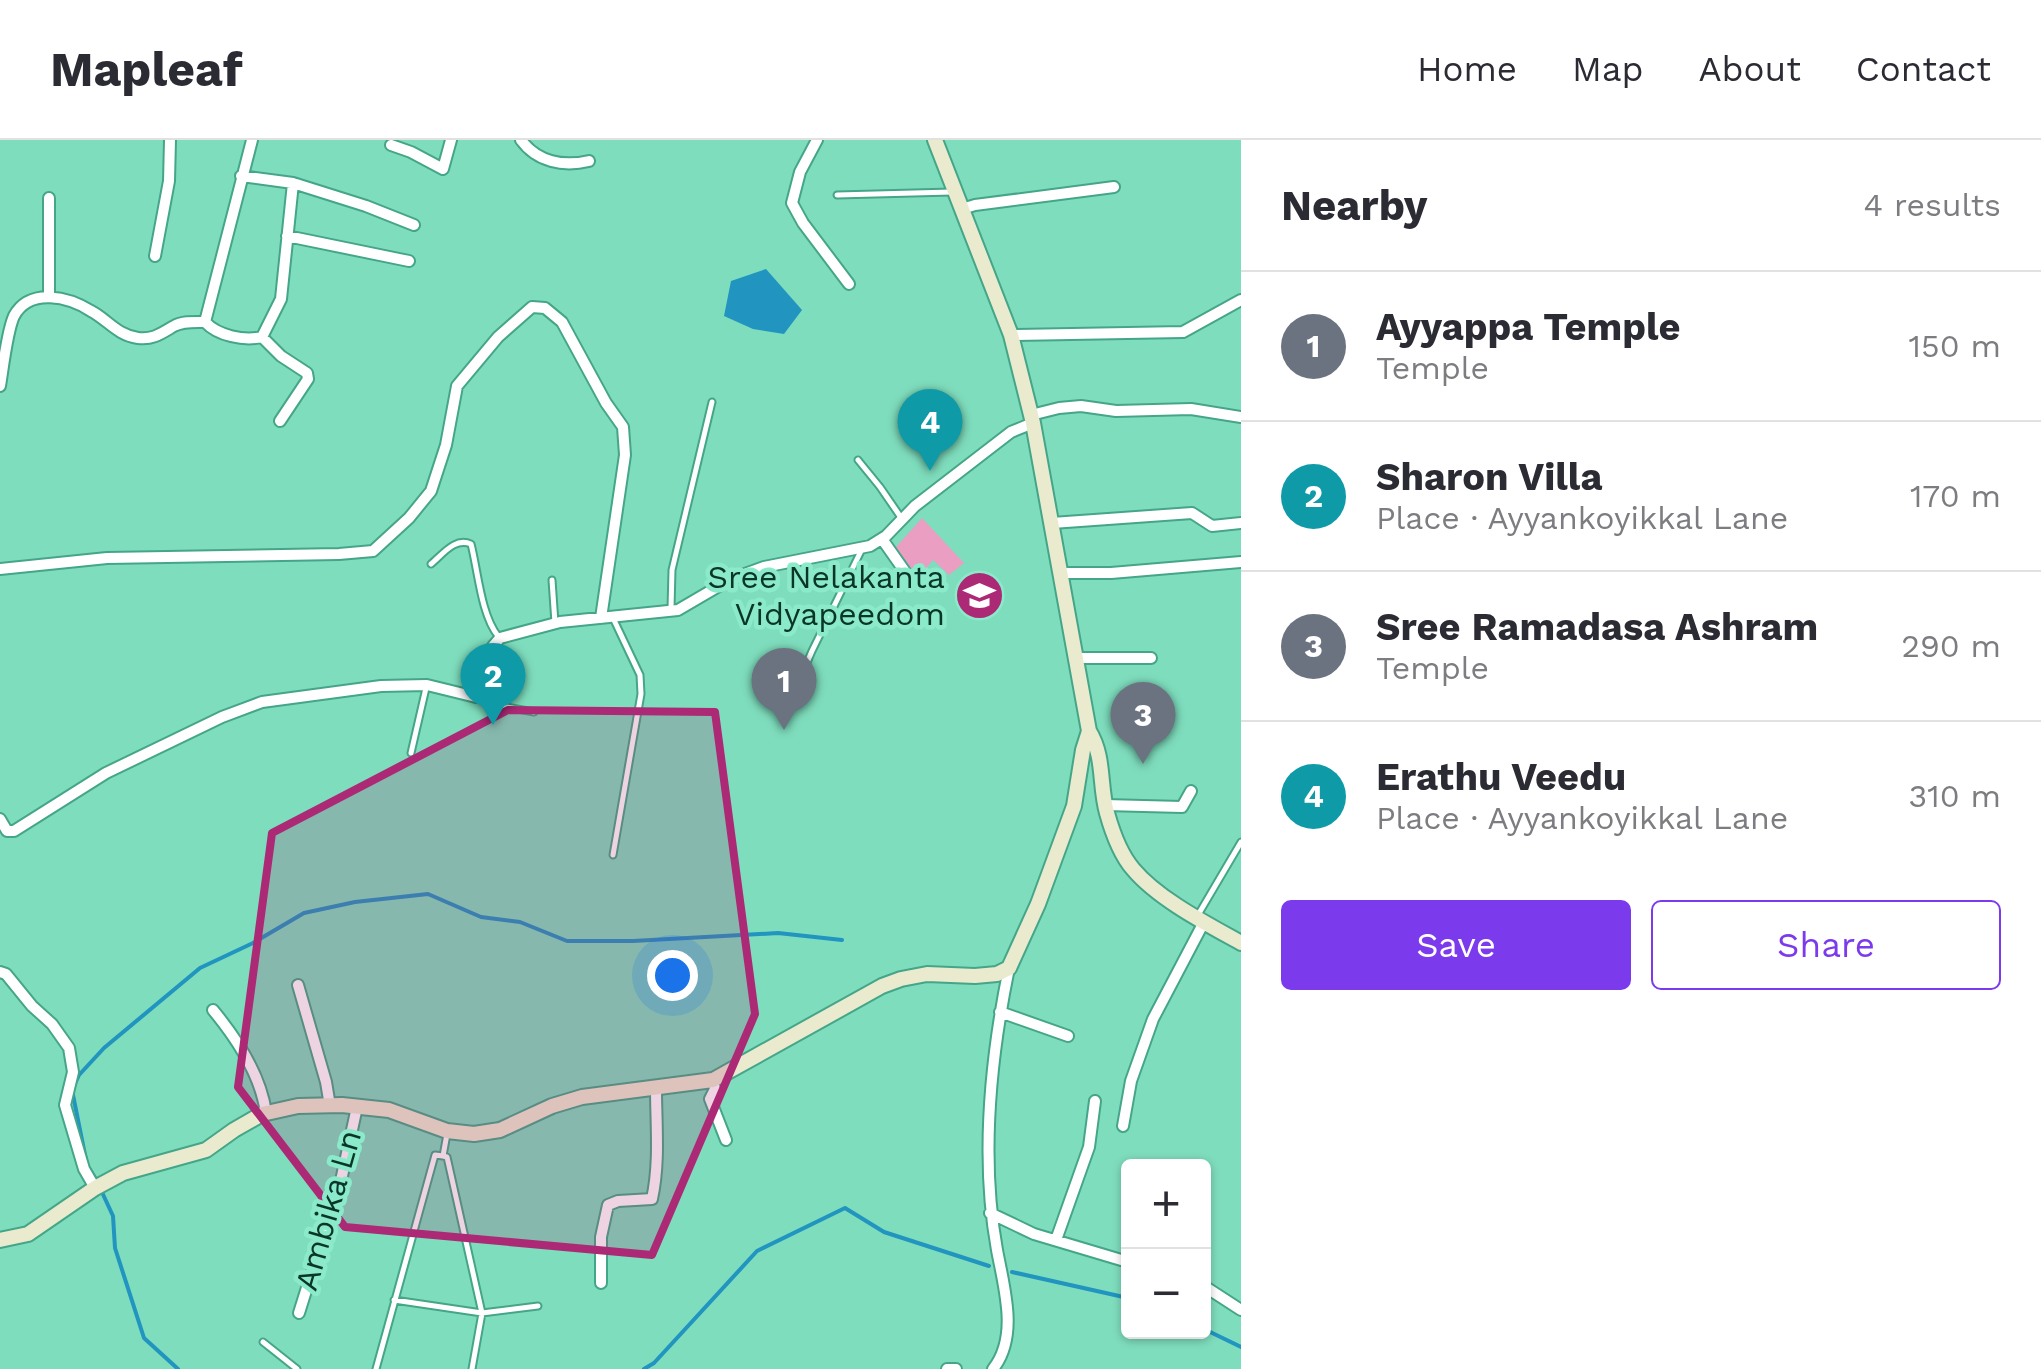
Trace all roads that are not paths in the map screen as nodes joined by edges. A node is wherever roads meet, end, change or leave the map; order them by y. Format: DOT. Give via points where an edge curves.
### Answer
graph roads {
  1 [pos="170,140"];
  2 [pos="252,140"];
  3 [pos="451,140"];
  4 [pos="521,140"];
  5 [pos="816,140"];
  6 [pos="935,140"];
  7 [pos="391,146"];
  8 [pos="588,160"];
  9 [pos="241,176"];
  10 [pos="292,184"];
  11 [pos="1114,186"];
  12 [pos="955,192"];
  13 [pos="837,195"];
  14 [pos="49,198"];
  15 [pos="962,209"];
  16 [pos="414,224"];
  17 [pos="287,236"];
  18 [pos="155,256"];
  19 [pos="408,261"];
  20 [pos="849,284"];
  21 [pos="49,296"];
  22 [pos="1241,300"];
  23 [pos="205,322"];
  24 [pos="1010,335"];
  25 [pos="262,337"];
  26 [pos="0,386"];
  27 [pos="712,402"];
  28 [pos="1241,417"];
  29 [pos="1032,419"];
  30 [pos="280,421"];
  31 [pos="858,460"];
  32 [pos="902,519"];
  33 [pos="1052,523"];
  34 [pos="1241,524"];
  35 [pos="882,539"];
  36 [pos="862,549"];
  37 [pos="1241,562"];
  38 [pos="431,564"];
  39 [pos="0,569"];
  40 [pos="1060,573"];
  41 [pos="552,580"];
  42 [pos="913,584"];
  43 [pos="670,611"];
  44 [pos="606,616"];
  45 [pos="555,623"];
  46 [pos="500,638"];
  47 [pos="1074,658"];
  48 [pos="1151,658"];
  49 [pos="427,685"];
  50 [pos="487,696"];
  51 [pos="792,697"];
  52 [pos="534,712"];
  53 [pos="1089,732"];
  54 [pos="411,753"];
  55 [pos="1192,792"];
  56 [pos="1105,804"];
  57 [pos="0,819"];
  58 [pos="1241,842"];
  59 [pos="614,855"];
  60 [pos="1200,920"];
  61 [pos="1241,943"];
  62 [pos="1008,968"];
  63 [pos="0,972"];
  64 [pos="298,986"];
  65 [pos="213,1010"];
  66 [pos="1000,1012"];
  67 [pos="1068,1036"];
  68 [pos="713,1080"];
  69 [pos="656,1088"];
  70 [pos="1096,1101"];
  71 [pos="330,1106"];
  72 [pos="357,1107"];
  73 [pos="266,1113"];
  74 [pos="1123,1126"];
  75 [pos="447,1131"];
  76 [pos="726,1140"];
  77 [pos="443,1156"];
  78 [pos="101,1185"];
  79 [pos="990,1213"];
  80 [pos="0,1240"];
  81 [pos="1056,1240"];
  82 [pos="1121,1260"];
  83 [pos="601,1282"];
  84 [pos="1211,1291"];
  85 [pos="394,1300"];
  86 [pos="538,1306"];
  87 [pos="1241,1310"];
  88 [pos="299,1312"];
  89 [pos="482,1313"];
  90 [pos="263,1342"];
  91 [pos="297,1369"];
  92 [pos="376,1369"];
  93 [pos="472,1369"];
  94 [pos="947,1369"];
  95 [pos="956,1369"];
  96 [pos="993,1369"];
  1 -- 18 [label="street"];
  2 -- 9 [label="street"];
  3 -- 7 [label="street" via="443,169"];
  4 -- 8 [label="street" via="554,163"];
  5 -- 20 [label="street" via="792,204"];
  6 -- 12 [label="main road"];
  9 -- 10 [label="street"];
  9 -- 23 [label="street"];
  10 -- 16 [label="street"];
  10 -- 17 [label="street"];
  11 -- 15 [label="street"];
  12 -- 13 [label="lane"];
  12 -- 15 [label="main road"];
  14 -- 21 [label="street"];
  15 -- 24 [label="main road"];
  17 -- 19 [label="street"];
  17 -- 25 [label="street" via="282,299"];
  21 -- 23 [label="street" via="76,302 113,329 142,339 184,322"];
  21 -- 26 [label="street" via="34,299 13,318"];
  22 -- 24 [label="street" via="1182,332"];
  23 -- 25 [label="street" via="212,330"];
  24 -- 29 [label="main road"];
  25 -- 30 [label="street" via="307,373"];
  27 -- 43 [label="lane" via="672,570"];
  28 -- 29 [label="street" via="1191,408 1082,406"];
  29 -- 32 [label="street"];
  29 -- 33 [label="main road"];
  31 -- 32 [label="lane"];
  32 -- 35 [label="street"];
  33 -- 34 [label="street" via="1192,513 1212,526"];
  33 -- 40 [label="main road"];
  35 -- 36 [label="street"];
  35 -- 42 [label="street"];
  36 -- 43 [label="street" via="764,567"];
  36 -- 51 [label="lane"];
  37 -- 40 [label="street"];
  38 -- 46 [label="lane" via="457,542 472,544 484,603"];
  39 -- 44 [label="street" via="107,558 373,552 431,491 458,386 532,307 562,322 623,426"];
  40 -- 47 [label="main road"];
  41 -- 45 [label="lane"];
  43 -- 44 [label="street"];
  44 -- 45 [label="street"];
  44 -- 59 [label="lane" via="640,675 642,694"];
  45 -- 46 [label="street"];
  46 -- 50 [label="street" via="492,646"];
  47 -- 48 [label="street"];
  47 -- 53 [label="main road"];
  49 -- 50 [label="street"];
  49 -- 54 [label="lane"];
  49 -- 57 [label="street" via="262,702 106,773 14,831"];
  50 -- 52 [label="lane"];
  53 -- 56 [label="main road"];
  53 -- 62 [label="main road" via="1074,806"];
  55 -- 56 [label="street" via="1182,807"];
  56 -- 60 [label="main road" via="1132,868"];
  58 -- 60 [label="lane"];
  60 -- 61 [label="main road"];
  60 -- 74 [label="street" via="1153,1019"];
  62 -- 66 [label="street"];
  62 -- 68 [label="main road" via="976,976 927,974 882,986"];
  63 -- 78 [label="street" via="69,1048 73,1072 65,1105 84,1169"];
  64 -- 71 [label="street"];
  65 -- 73 [label="street" via="259,1083"];
  66 -- 67 [label="street"];
  66 -- 79 [label="street" via="990,1100"];
  68 -- 69 [label="main road"];
  68 -- 76 [label="street" via="710,1099"];
  69 -- 75 [label="main road" via="582,1097 500,1130"];
  69 -- 83 [label="street" via="652,1199 608,1205"];
  70 -- 81 [label="street" via="1089,1146"];
  71 -- 72 [label="main road"];
  71 -- 73 [label="main road"];
  72 -- 75 [label="main road" via="389,1110"];
  72 -- 88 [label="street, Ambika Ln"];
  73 -- 78 [label="main road" via="206,1150"];
  75 -- 77 [label="lane"];
  77 -- 85 [label="lane" via="435,1155"];
  77 -- 89 [label="lane"];
  78 -- 80 [label="main road" via="28,1234"];
  79 -- 81 [label="street"];
  79 -- 96 [label="street" via="1008,1328"];
  81 -- 82 [label="street"];
  84 -- 87 [label="street"];
  85 -- 89 [label="lane"];
  85 -- 92 [label="lane"];
  86 -- 89 [label="lane"];
  89 -- 93 [label="lane"];
  90 -- 91 [label="lane"];
  94 -- 95 [label="street"];
}
